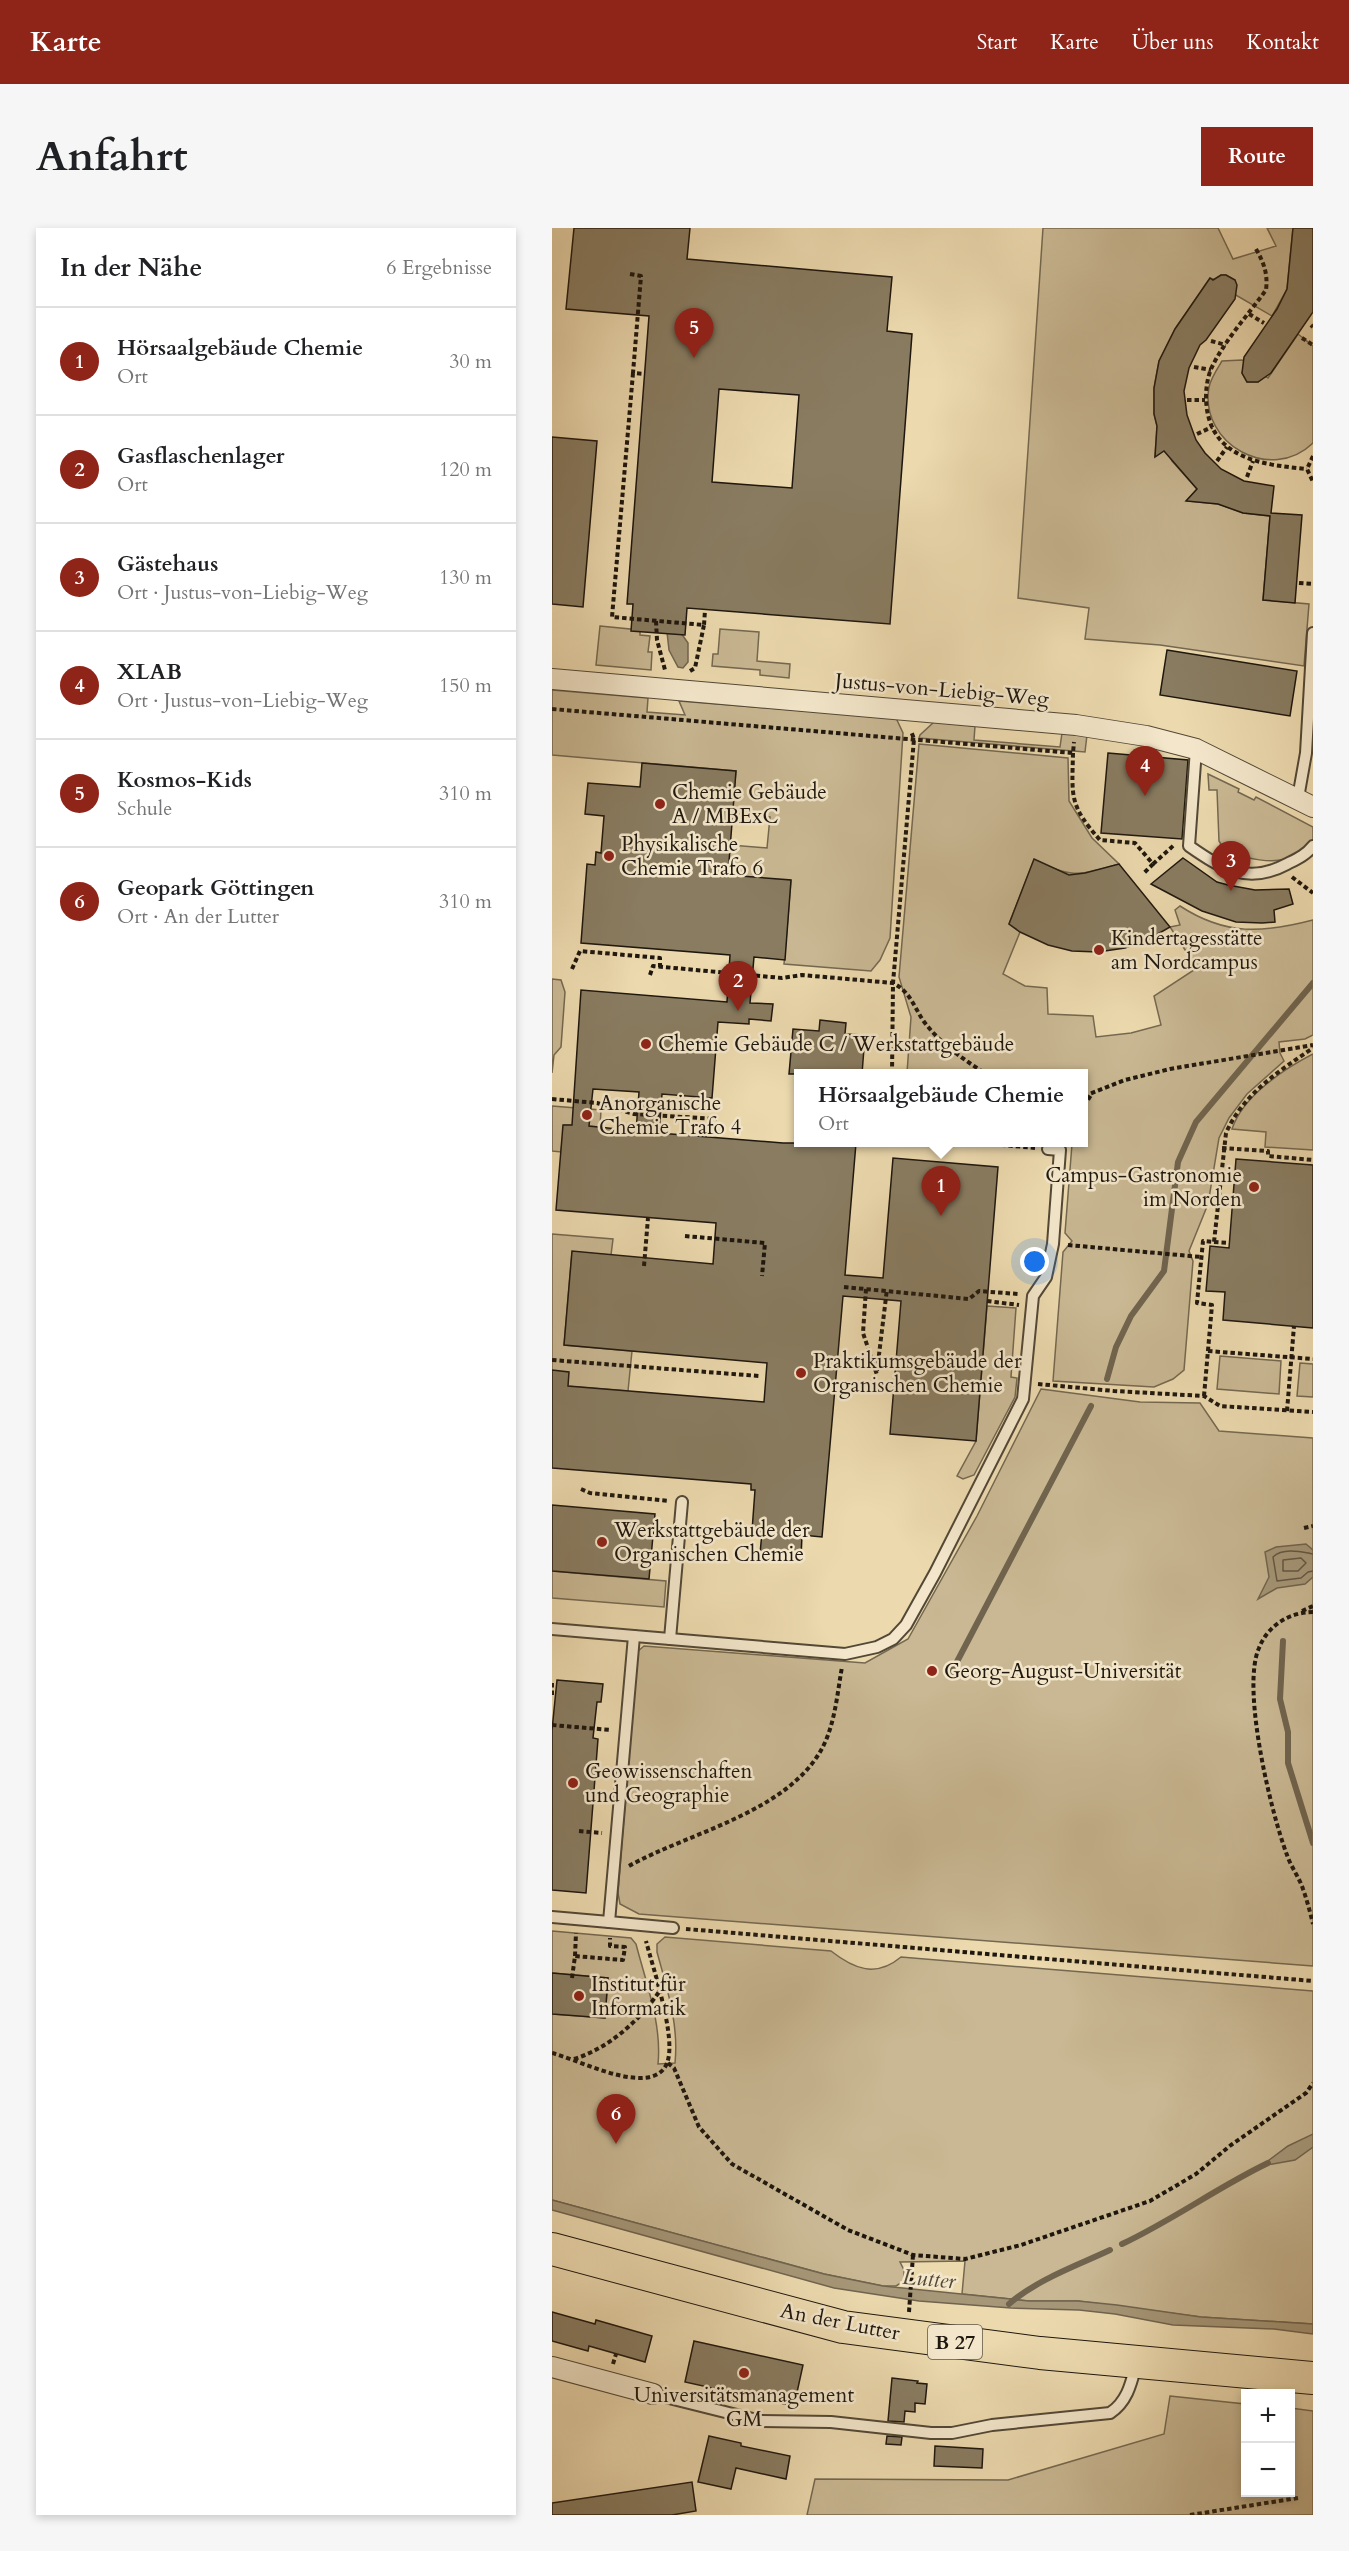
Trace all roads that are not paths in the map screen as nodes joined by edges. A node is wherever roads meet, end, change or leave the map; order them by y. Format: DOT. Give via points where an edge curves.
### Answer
graph roads {
  1 [pos="1313,633"];
  2 [pos="552,679"];
  3 [pos="1196,749"];
  4 [pos="1305,802"];
  5 [pos="1313,846"];
  6 [pos="1048,1149"];
  7 [pos="682,1502"];
  8 [pos="552,1629"];
  9 [pos="634,1636"];
  10 [pos="670,1639"];
  11 [pos="552,1917"];
  12 [pos="609,1922"];
  13 [pos="673,1928"];
  14 [pos="552,2249"];
  15 [pos="1137,2361"];
  16 [pos="552,2367"];
  17 [pos="1313,2378"];
  18 [pos="653,2394"];
  1 -- 4 [label="lane"];
  2 -- 3 [label="street, Justus-von-Liebig-Weg" via="1076,725"];
  3 -- 4 [label="street, Justus-von-Liebig-Weg"];
  3 -- 5 [label="lane" via="1189,846 1232,872 1257,875 1281,867"];
  6 -- 10 [label="lane" via="1060,1150 1053,1244 1046,1277 1033,1296 1023,1399 906,1625 893,1639 877,1647 845,1654"];
  7 -- 10 [label="lane"];
  8 -- 9 [label="lane"];
  9 -- 10 [label="lane"];
  9 -- 12 [label="lane"];
  11 -- 12 [label="lane"];
  12 -- 13 [label="lane"];
  14 -- 15 [label="main road, An der Lutter / B 27" via="843,2327"];
  15 -- 17 [label="main road, An der Lutter / B 27"];
  15 -- 18 [label="lane" via="1121,2406 1110,2413 952,2433 831,2422 761,2421"];
  16 -- 18 [label="street"];
}
